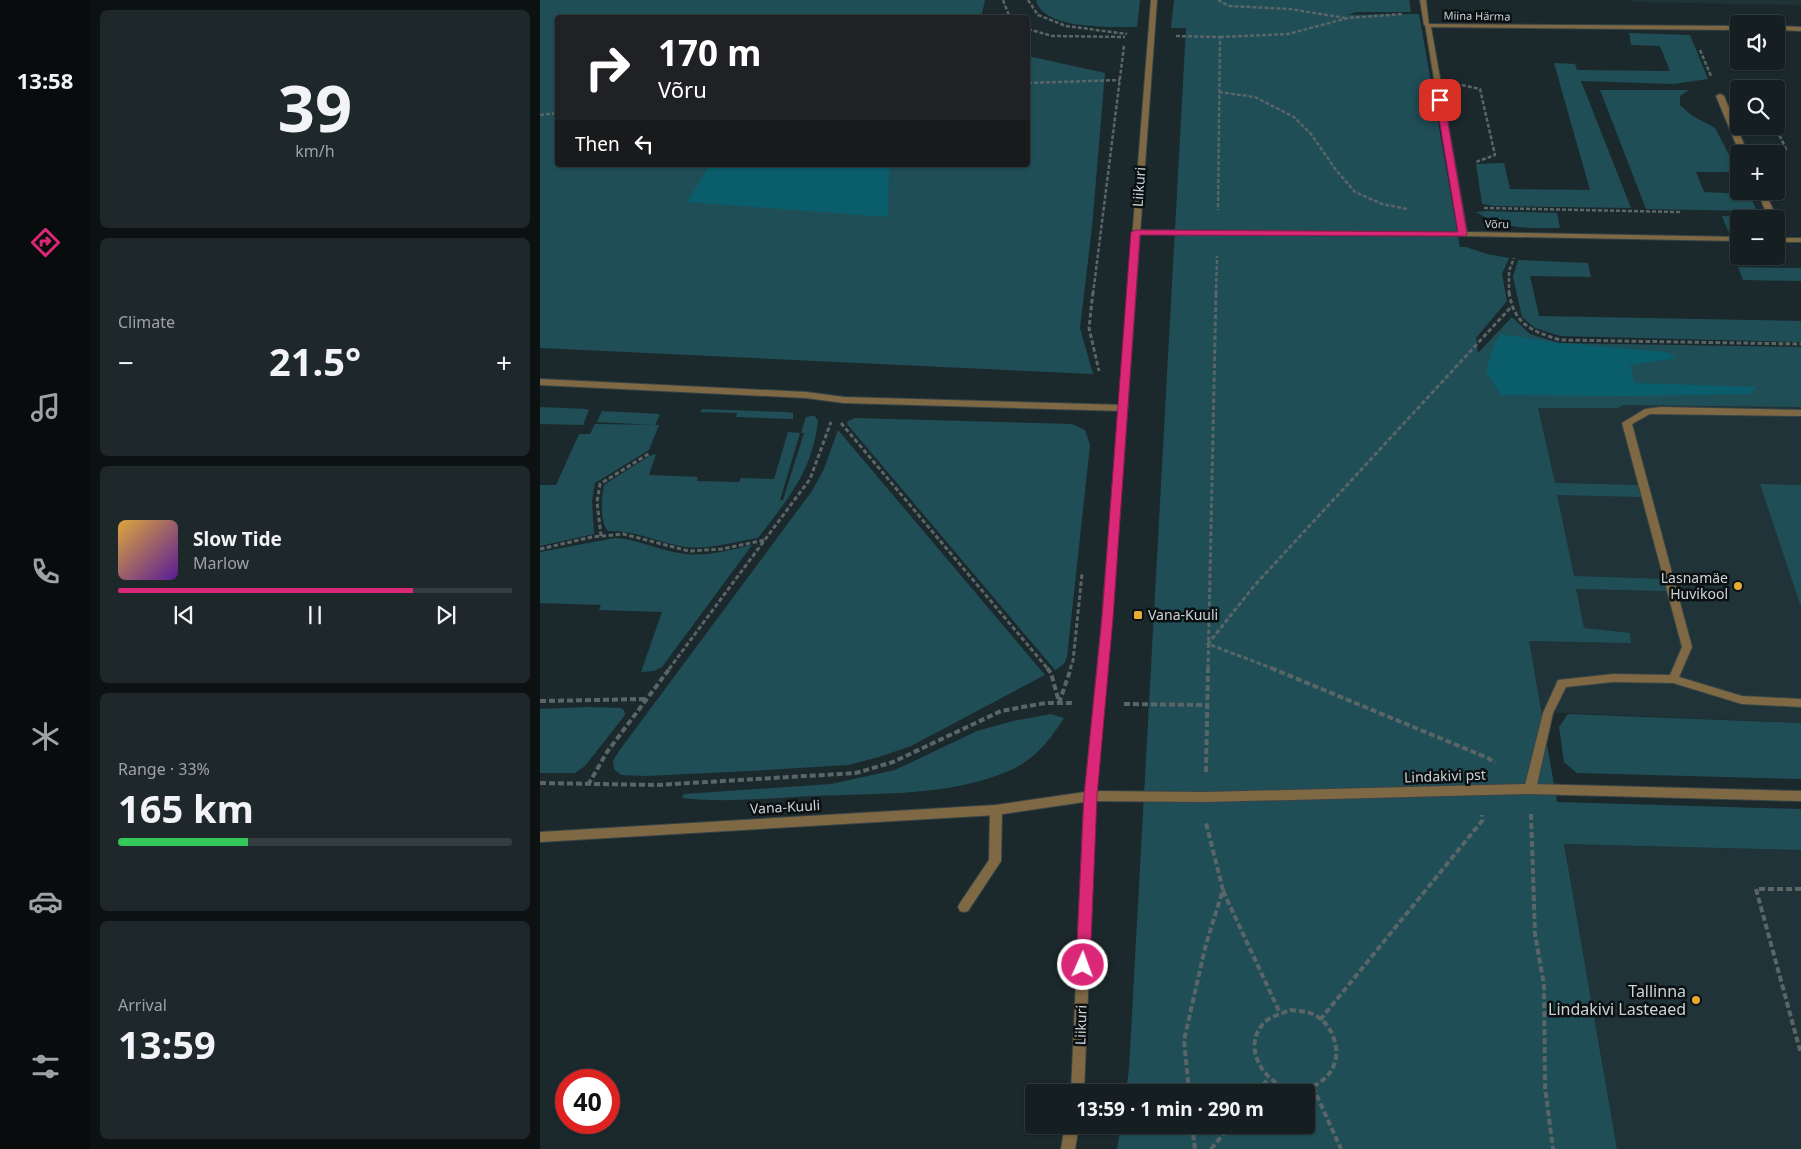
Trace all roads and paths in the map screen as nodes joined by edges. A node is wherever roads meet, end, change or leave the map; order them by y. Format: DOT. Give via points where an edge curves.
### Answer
graph roads {
  1 [pos="1003,0"];
  2 [pos="1028,0"];
  3 [pos="1154,0"];
  4 [pos="1218,0"];
  5 [pos="1423,0"];
  6 [pos="1424,13"];
  7 [pos="1009,15"];
  8 [pos="1348,18"];
  9 [pos="1428,25"];
  10 [pos="1730,28"];
  11 [pos="1785,28"];
  12 [pos="1801,29"];
  13 [pos="1030,30"];
  14 [pos="1151,35"];
  15 [pos="1125,36"];
  16 [pos="1220,37"];
  17 [pos="1700,50"];
  18 [pos="1148,79"];
  19 [pos="1120,80"];
  20 [pos="1030,83"];
  21 [pos="1714,83"];
  22 [pos="1459,84"];
  23 [pos="1219,92"];
  24 [pos="1720,96"];
  25 [pos="555,113"];
  26 [pos="540,115"];
  27 [pos="1740,145"];
  28 [pos="1470,164"];
  29 [pos="1412,209"];
  30 [pos="1458,212"];
  31 [pos="1687,212"];
  32 [pos="1136,232"];
  33 [pos="1218,232"];
  34 [pos="1463,234"];
  35 [pos="1730,239"];
  36 [pos="1785,240"];
  37 [pos="1801,240"];
  38 [pos="1516,256"];
  39 [pos="1512,306"];
  40 [pos="1801,344"];
  41 [pos="540,382"];
  42 [pos="1097,407"];
  43 [pos="1124,408"];
  44 [pos="1801,412"];
  45 [pos="834,413"];
  46 [pos="844,427"];
  47 [pos="650,453"];
  48 [pos="601,536"];
  49 [pos="765,540"];
  50 [pos="540,550"];
  51 [pos="1083,566"];
  52 [pos="1208,644"];
  53 [pos="1673,679"];
  54 [pos="647,700"];
  55 [pos="540,701"];
  56 [pos="1059,703"];
  57 [pos="1100,703"];
  58 [pos="1801,703"];
  59 [pos="1207,705"];
  60 [pos="540,783"];
  61 [pos="588,785"];
  62 [pos="1530,789"];
  63 [pos="1482,790"];
  64 [pos="1090,796"];
  65 [pos="1801,796"];
  66 [pos="1206,797"];
  67 [pos="996,810"];
  68 [pos="540,836"];
  69 [pos="1801,889"];
  70 [pos="1223,890"];
  71 [pos="964,907"];
  72 [pos="1280,1012"];
  73 [pos="1320,1020"];
  74 [pos="1801,1054"];
  75 [pos="1268,1079"];
  76 [pos="1077,1084"];
  77 [pos="1188,1084"];
  78 [pos="1264,1084"];
  79 [pos="1276,1084"];
  80 [pos="1315,1086"];
  81 [pos="1315,1092"];
  82 [pos="1070,1134"];
  83 [pos="1193,1134"];
  84 [pos="1224,1134"];
  85 [pos="1068,1149"];
  86 [pos="1195,1149"];
  87 [pos="1211,1149"];
  88 [pos="1340,1149"];
  89 [pos="1553,1149"];
  1 -- 7 [label="path"];
  2 -- 15 [label="path" via="1038,15 1066,26"];
  3 -- 14 [label="street, Liikuri"];
  4 -- 8 [label="path" via="1229,6 1290,8"];
  5 -- 6 [label="street"];
  6 -- 8 [label="path"];
  6 -- 9 [label="street"];
  8 -- 16 [label="path" via="1288,34"];
  9 -- 10 [label="street, Miina Härma"];
  9 -- 30 [label="street, Miina Härma"];
  11 -- 12 [label="street"];
  13 -- 15 [label="path" via="1052,36"];
  14 -- 15 [label="path"];
  14 -- 16 [label="path"];
  14 -- 18 [label="street, Liikuri"];
  15 -- 19 [label="path"];
  16 -- 23 [label="path"];
  17 -- 21 [label="path"];
  18 -- 19 [label="path"];
  18 -- 32 [label="street, Liikuri"];
  19 -- 20 [label="path"];
  19 -- 42 [label="path" via="1089,328 1100,380"];
  22 -- 28 [label="path" via="1480,89 1495,155"];
  23 -- 29 [label="path" via="1255,97 1294,117 1355,192 1382,204"];
  23 -- 33 [label="path"];
  24 -- 27 [label="street"];
  25 -- 26 [label="path"];
  30 -- 31 [label="path" via="1480,208"];
  30 -- 34 [label="street, Miina Härma"];
  32 -- 33 [label="street, Võru"];
  32 -- 43 [label="street, Liikuri"];
  33 -- 34 [label="street, Võru"];
  33 -- 52 [label="path"];
  34 -- 35 [label="street, Võru"];
  36 -- 37 [label="street"];
  38 -- 39 [label="path" via="1510,262 1507,277"];
  39 -- 40 [label="path" via="1518,318 1532,331 1560,340"];
  39 -- 52 [label="path" via="1254,586"];
  41 -- 42 [label="street" via="806,395 844,400"];
  42 -- 43 [label="street"];
  43 -- 57 [label="street, Liikuri"];
  44 -- 53 [label="street" via="1661,410 1648,411 1627,423 1687,647"];
  45 -- 49 [label="path" via="810,478"];
  46 -- 56 [label="path" via="1051,673"];
  47 -- 48 [label="path" via="600,484"];
  48 -- 49 [label="path" via="630,535 694,551"];
  48 -- 50 [label="path"];
  49 -- 54 [label="path"];
  51 -- 56 [label="path" via="1073,661"];
  52 -- 59 [label="path"];
  52 -- 62 [label="path" via="1488,758"];
  53 -- 58 [label="street" via="1742,700"];
  53 -- 62 [label="street" via="1613,678 1562,683 1548,713"];
  54 -- 55 [label="path"];
  54 -- 61 [label="path" via="607,752"];
  56 -- 57 [label="path"];
  56 -- 61 [label="path" via="1000,711 893,762 856,773 657,785"];
  57 -- 59 [label="path"];
  57 -- 64 [label="street, Liikuri"];
  59 -- 66 [label="path"];
  60 -- 61 [label="path"];
  62 -- 63 [label="street, Lindakivi pst"];
  62 -- 65 [label="street, Lindakivi pst"];
  62 -- 89 [label="path" via="1535,934 1544,985 1545,1087"];
  63 -- 66 [label="street, Lindakivi pst"];
  63 -- 73 [label="path" via="1482,820"];
  64 -- 66 [label="street, Lindakivi pst"];
  64 -- 67 [label="street, Vana-Kuuli"];
  64 -- 76 [label="street, Liikuri"];
  66 -- 70 [label="path" via="1206,829"];
  67 -- 68 [label="street, Vana-Kuuli"];
  67 -- 71 [label="street" via="995,861"];
  69 -- 74 [label="path" via="1756,889"];
  70 -- 72 [label="path"];
  70 -- 77 [label="path" via="1206,944 1184,1040"];
  72 -- 73 [label="path" via="1304,1011"];
  72 -- 75 [label="path" via="1266,1020 1258,1030 1255,1042 1255,1055"];
  73 -- 80 [label="path" via="1334,1035 1337,1058 1326,1079"];
  75 -- 78 [label="path"];
  75 -- 79 [label="path"];
  81 -- 88 [label="path"];
  82 -- 85 [label="street"];
  83 -- 86 [label="path"];
  84 -- 87 [label="path"];
}
